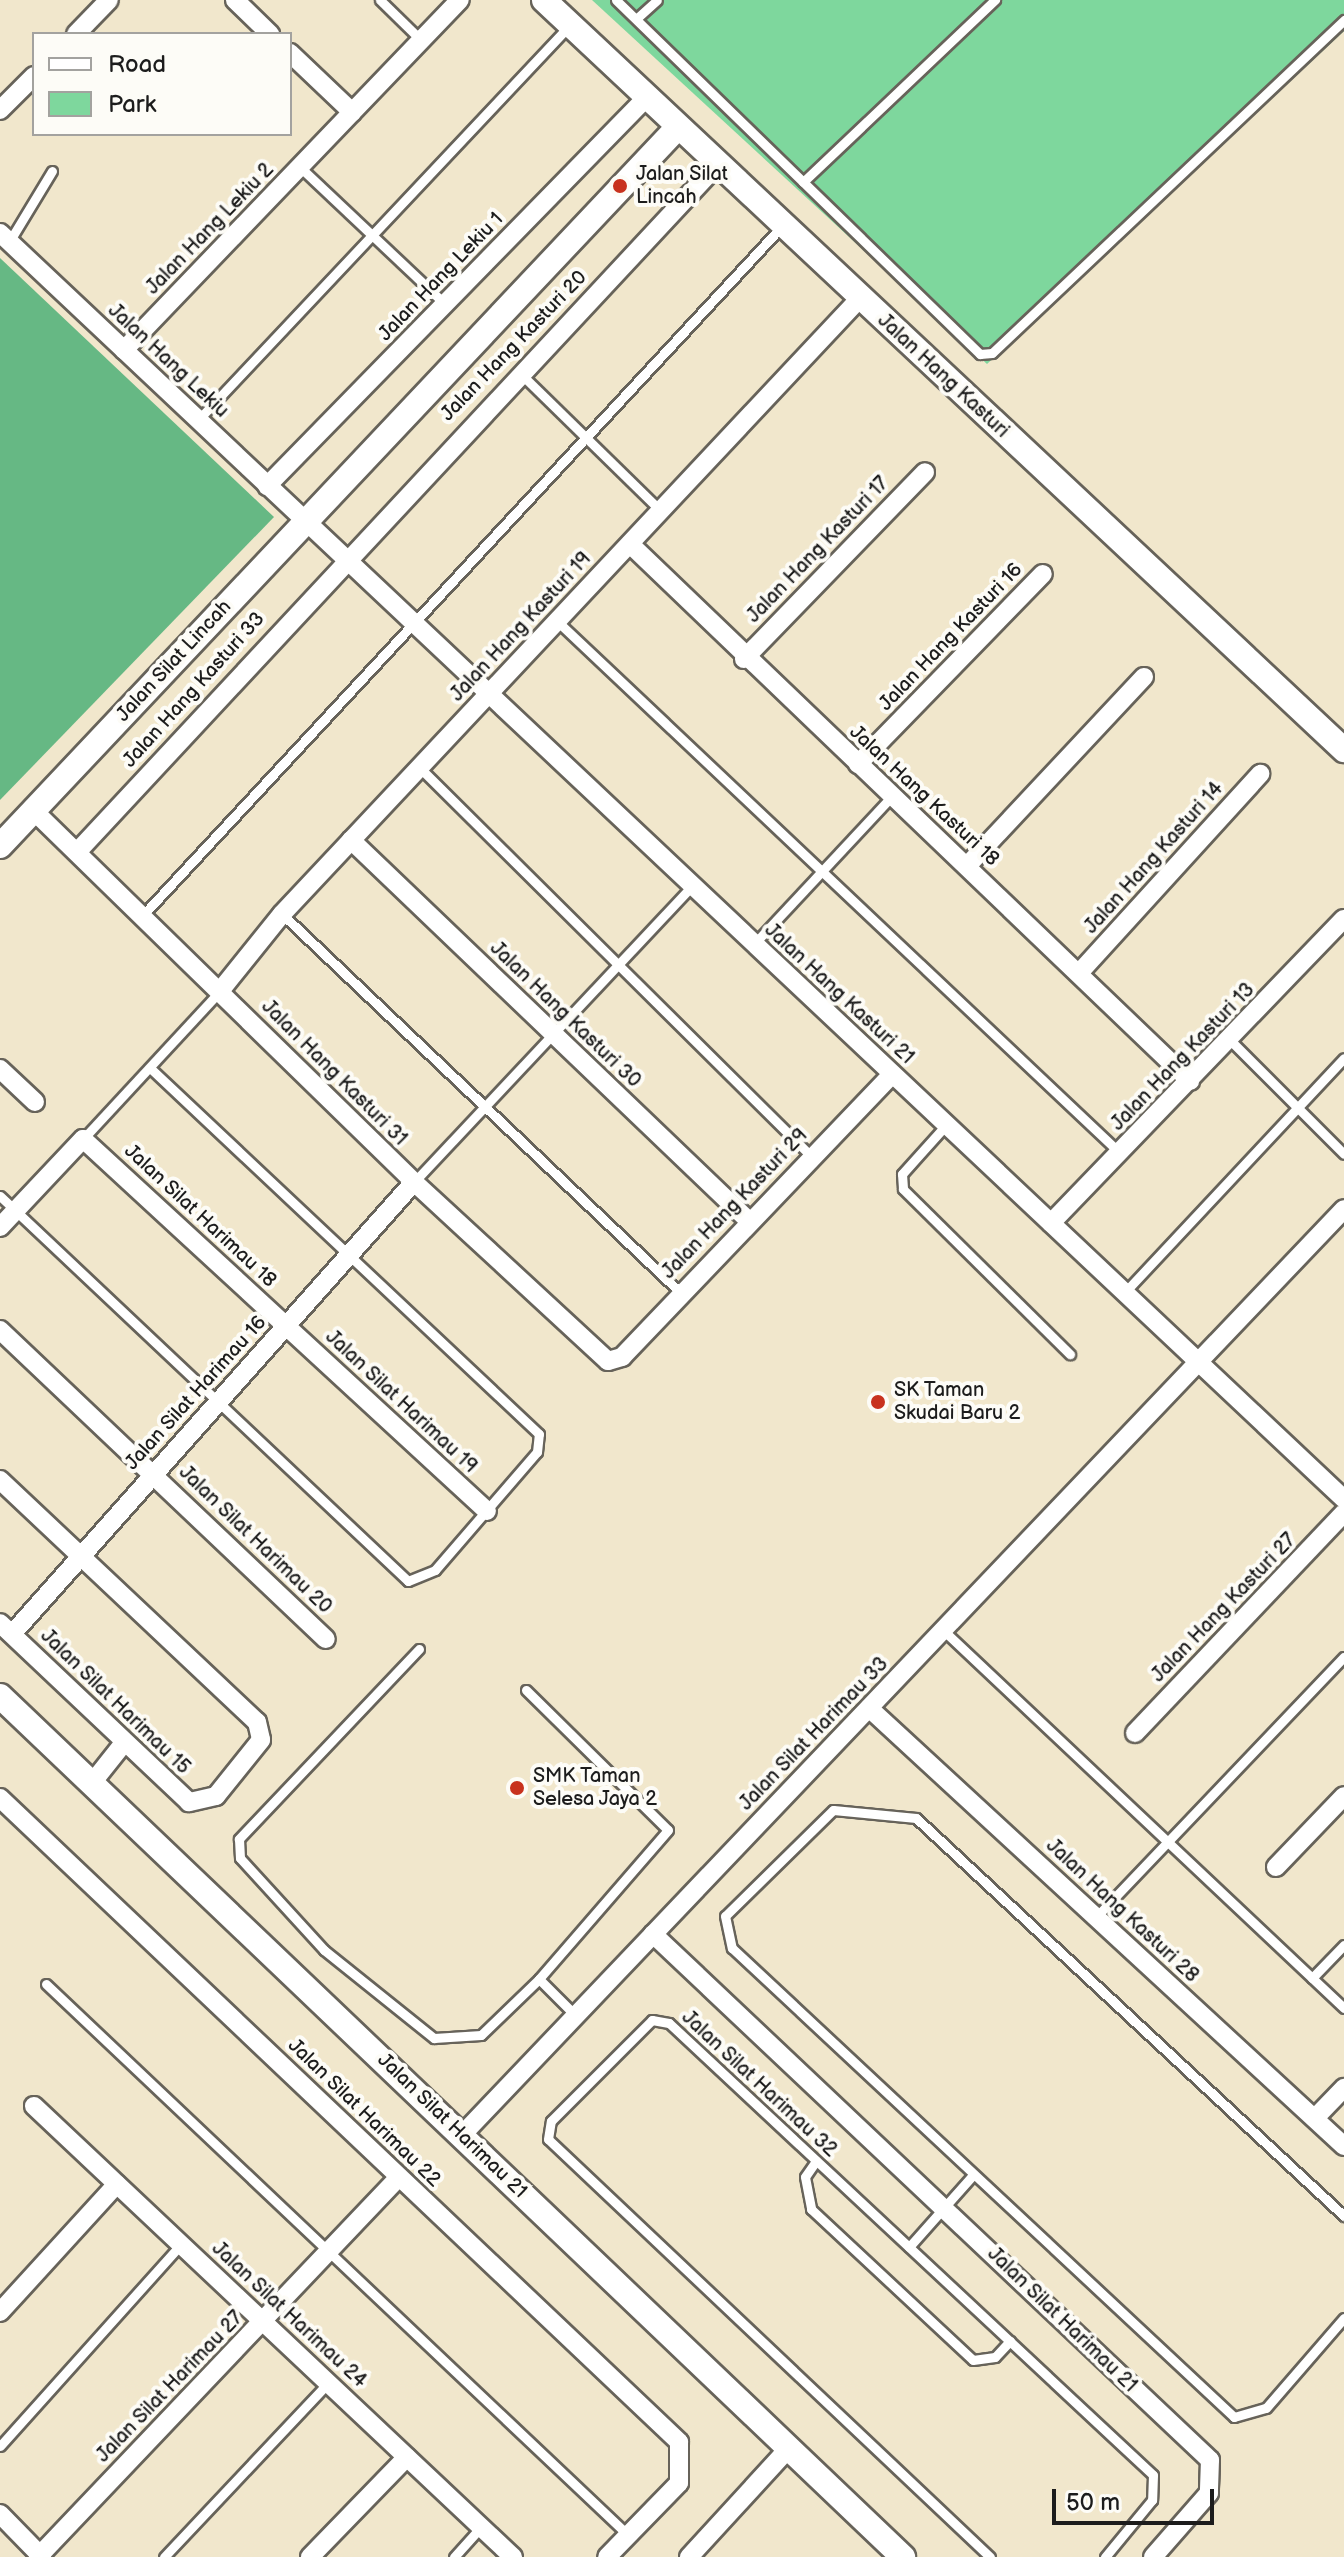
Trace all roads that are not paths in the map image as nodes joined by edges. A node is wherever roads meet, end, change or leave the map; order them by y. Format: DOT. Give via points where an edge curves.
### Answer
graph roads {
  1 [pos="109,0"];
  2 [pos="235,0"];
  3 [pos="380,0"];
  4 [pos="460,0"];
  5 [pos="544,0"];
  6 [pos="616,0"];
  7 [pos="657,0"];
  8 [pos="995,0"];
  9 [pos="636,19"];
  10 [pos="1344,20"];
  11 [pos="570,25"];
  12 [pos="78,32"];
  13 [pos="268,32"];
  14 [pos="421,40"];
  15 [pos="292,55"];
  16 [pos="32,78"];
  17 [pos="646,98"];
  18 [pos="0,110"];
  19 [pos="352,112"];
  20 [pos="677,128"];
  21 [pos="717,165"];
  22 [pos="300,167"];
  23 [pos="52,171"];
  24 [pos="803,182"];
  25 [pos="782,226"];
  26 [pos="369,231"];
  27 [pos="5,237"];
  28 [pos="860,298"];
  29 [pos="445,304"];
  30 [pos="124,350"];
  31 [pos="519,373"];
  32 [pos="198,420"];
  33 [pos="589,436"];
  34 [pos="925,472"];
  35 [pos="267,486"];
  36 [pos="661,511"];
  37 [pos="305,522"];
  38 [pos="630,544"];
  39 [pos="343,558"];
  40 [pos="1043,574"];
  41 [pos="557,621"];
  42 [pos="412,622"];
  43 [pos="744,659"];
  44 [pos="1144,677"];
  45 [pos="489,695"];
  46 [pos="1344,750"];
  47 [pos="858,764"];
  48 [pos="420,768"];
  49 [pos="1260,774"];
  50 [pos="892,796"];
  51 [pos="34,811"];
  52 [pos="351,840"];
  53 [pos="0,846"];
  54 [pos="78,851"];
  55 [pos="967,866"];
  56 [pos="824,870"];
  57 [pos="692,886"];
  58 [pos="282,914"];
  59 [pos="142,916"];
  60 [pos="1344,919"];
  61 [pos="754,944"];
  62 [pos="615,969"];
  63 [pos="1080,972"];
  64 [pos="220,991"];
  65 [pos="552,1034"];
  66 [pos="1230,1040"];
  67 [pos="1344,1058"];
  68 [pos="150,1068"];
  69 [pos="0,1069"];
  70 [pos="892,1074"];
  71 [pos="1190,1081"];
  72 [pos="35,1102"];
  73 [pos="1298,1107"];
  74 [pos="480,1109"];
  75 [pos="946,1125"];
  76 [pos="83,1139"];
  77 [pos="1120,1153"];
  78 [pos="1344,1154"];
  79 [pos="811,1156"];
  80 [pos="414,1182"];
  81 [pos="0,1196"];
  82 [pos="1344,1209"];
  83 [pos="16,1210"];
  84 [pos="748,1220"];
  85 [pos="1051,1223"];
  86 [pos="0,1227"];
  87 [pos="348,1253"];
  88 [pos="1124,1292"];
  89 [pos="681,1293"];
  90 [pos="286,1326"];
  91 [pos="0,1330"];
  92 [pos="1070,1354"];
  93 [pos="608,1361"];
  94 [pos="1198,1362"];
  95 [pos="217,1401"];
  96 [pos="153,1473"];
  97 [pos="0,1480"];
  98 [pos="1344,1499"];
  99 [pos="487,1511"];
  100 [pos="1344,1513"];
  101 [pos="79,1556"];
  102 [pos="6,1628"];
  103 [pos="943,1630"];
  104 [pos="326,1639"];
  105 [pos="419,1649"];
  106 [pos="1344,1657"];
  107 [pos="526,1690"];
  108 [pos="0,1696"];
  109 [pos="869,1708"];
  110 [pos="1135,1733"];
  111 [pos="123,1744"];
  112 [pos="92,1783"];
  113 [pos="1344,1796"];
  114 [pos="0,1798"];
  115 [pos="1169,1843"];
  116 [pos="1276,1867"];
  117 [pos="1096,1917"];
  118 [pos="653,1934"];
  119 [pos="1344,1945"];
  120 [pos="1312,1978"];
  121 [pos="539,1979"];
  122 [pos="46,1984"];
  123 [pos="1344,2008"];
  124 [pos="576,2016"];
  125 [pos="1344,2088"];
  126 [pos="34,2106"];
  127 [pos="1315,2118"];
  128 [pos="461,2136"];
  129 [pos="1344,2146"];
  130 [pos="816,2161"];
  131 [pos="972,2176"];
  132 [pos="399,2177"];
  133 [pos="117,2184"];
  134 [pos="944,2207"];
  135 [pos="1344,2216"];
  136 [pos="181,2244"];
  137 [pos="909,2247"];
  138 [pos="326,2254"];
  139 [pos="0,2312"];
  140 [pos="1344,2318"];
  141 [pos="263,2321"];
  142 [pos="1010,2341"];
  143 [pos="328,2383"];
  144 [pos="0,2446"];
  145 [pos="789,2448"];
  146 [pos="407,2457"];
  147 [pos="0,2514"];
  148 [pos="481,2527"];
  149 [pos="627,2534"];
  150 [pos="40,2556"];
  151 [pos="164,2557"];
  152 [pos="310,2557"];
  153 [pos="454,2557"];
  154 [pos="513,2557"];
  155 [pos="607,2557"];
  156 [pos="689,2557"];
  157 [pos="903,2557"];
  158 [pos="990,2557"];
  159 [pos="1105,2557"];
  160 [pos="1153,2557"];
  1 -- 12 [label="street"];
  2 -- 13 [label="street"];
  3 -- 14 [label="lane"];
  4 -- 14 [label="street, Jalan Hang Lekiu 2"];
  5 -- 11 [label="street, Jalan Hang Kasturi"];
  6 -- 9 [label="lane"];
  7 -- 9 [label="lane"];
  8 -- 24 [label="lane"];
  9 -- 24 [label="lane"];
  10 -- 24 [label="lane" via="992,353 980,354"];
  11 -- 17 [label="street, Jalan Hang Kasturi"];
  11 -- 26 [label="lane"];
  14 -- 19 [label="street, Jalan Hang Lekiu 2"];
  15 -- 19 [label="street"];
  16 -- 18 [label="street"];
  17 -- 20 [label="street, Jalan Hang Kasturi"];
  17 -- 29 [label="street, Jalan Hang Lekiu 1"];
  19 -- 22 [label="street, Jalan Hang Lekiu 2"];
  20 -- 21 [label="street, Jalan Hang Kasturi"];
  20 -- 37 [label="street, Jalan Silat Lincah"];
  21 -- 25 [label="street, Jalan Hang Kasturi"];
  21 -- 31 [label="street, Jalan Hang Kasturi 20"];
  22 -- 26 [label="lane"];
  22 -- 30 [label="street, Jalan Hang Lekiu 2"];
  23 -- 27 [label="lane"];
  25 -- 28 [label="street, Jalan Hang Kasturi"];
  25 -- 33 [label="lane"];
  26 -- 29 [label="lane"];
  26 -- 32 [label="lane"];
  27 -- 30 [label="street, Jalan Hang Lekiu"];
  28 -- 36 [label="street, Jalan Hang Kasturi 19"];
  28 -- 46 [label="street, Jalan Hang Kasturi"];
  29 -- 35 [label="street, Jalan Hang Lekiu 1"];
  30 -- 32 [label="street, Jalan Hang Lekiu"];
  31 -- 33 [label="lane"];
  31 -- 39 [label="street, Jalan Hang Kasturi 20"];
  32 -- 35 [label="street, Jalan Hang Lekiu"];
  33 -- 36 [label="lane"];
  33 -- 42 [label="lane"];
  34 -- 43 [label="street, Jalan Hang Kasturi 17"];
  35 -- 37 [label="street, Jalan Hang Lekiu"];
  36 -- 38 [label="street, Jalan Hang Kasturi 19"];
  37 -- 39 [label="street, Jalan Hang Kasturi 21"];
  37 -- 51 [label="street, Jalan Silat Lincah"];
  38 -- 41 [label="street, Jalan Hang Kasturi 19"];
  38 -- 43 [label="street, Jalan Hang Kasturi 18"];
  39 -- 42 [label="street, Jalan Hang Kasturi 21"];
  39 -- 54 [label="street, Jalan Hang Kasturi 33"];
  40 -- 47 [label="street, Jalan Hang Kasturi 16"];
  41 -- 45 [label="street, Jalan Hang Kasturi 19"];
  41 -- 56 [label="lane"];
  42 -- 45 [label="street, Jalan Hang Kasturi 21"];
  42 -- 59 [label="lane"];
  43 -- 47 [label="street, Jalan Hang Kasturi 18"];
  44 -- 55 [label="street"];
  45 -- 48 [label="street, Jalan Hang Kasturi 19"];
  45 -- 57 [label="street, Jalan Hang Kasturi 21"];
  47 -- 50 [label="street, Jalan Hang Kasturi 18"];
  48 -- 52 [label="street, Jalan Hang Kasturi 19"];
  48 -- 62 [label="lane"];
  49 -- 63 [label="street, Jalan Hang Kasturi 14"];
  50 -- 55 [label="street, Jalan Hang Kasturi 18"];
  50 -- 56 [label="lane"];
  51 -- 53 [label="street, Jalan Silat Lincah"];
  51 -- 54 [label="street, Jalan Hang Kasturi 31"];
  52 -- 58 [label="street, Jalan Hang Kasturi 19"];
  52 -- 65 [label="street, Jalan Hang Kasturi 30"];
  54 -- 59 [label="street, Jalan Hang Kasturi 31"];
  55 -- 63 [label="street, Jalan Hang Kasturi 18"];
  56 -- 61 [label="lane"];
  56 -- 77 [label="lane"];
  57 -- 61 [label="street, Jalan Hang Kasturi 21"];
  57 -- 62 [label="lane"];
  58 -- 64 [label="street, Jalan Hang Kasturi 19"];
  58 -- 74 [label="lane"];
  59 -- 64 [label="street, Jalan Hang Kasturi 31"];
  60 -- 66 [label="street, Jalan Hang Kasturi 13"];
  61 -- 70 [label="street, Jalan Hang Kasturi 21"];
  62 -- 65 [label="lane"];
  62 -- 79 [label="lane"];
  63 -- 71 [label="street, Jalan Hang Kasturi 18"];
  64 -- 68 [label="lane"];
  64 -- 80 [label="street, Jalan Hang Kasturi 31"];
  65 -- 74 [label="lane"];
  65 -- 84 [label="street, Jalan Hang Kasturi 30"];
  66 -- 71 [label="street, Jalan Hang Kasturi 13"];
  66 -- 73 [label="lane"];
  67 -- 73 [label="lane"];
  68 -- 76 [label="lane"];
  68 -- 87 [label="lane"];
  69 -- 72 [label="street"];
  70 -- 75 [label="street, Jalan Hang Kasturi 21"];
  70 -- 79 [label="street, Jalan Hang Kasturi 29"];
  71 -- 77 [label="street, Jalan Hang Kasturi 13"];
  73 -- 78 [label="lane"];
  73 -- 88 [label="lane"];
  74 -- 80 [label="lane"];
  74 -- 89 [label="lane"];
  75 -- 85 [label="street, Jalan Hang Kasturi 21"];
  75 -- 92 [label="lane" via="902,1174 903,1189"];
  76 -- 83 [label="street"];
  76 -- 90 [label="street, Jalan Silat Harimau 18"];
  77 -- 85 [label="street, Jalan Hang Kasturi 13"];
  79 -- 84 [label="street, Jalan Hang Kasturi 29"];
  80 -- 87 [label="street, Jalan Silat Harimau 16"];
  80 -- 93 [label="street, Jalan Hang Kasturi 31"];
  81 -- 83 [label="lane"];
  82 -- 94 [label="street, Jalan Silat Harimau 33"];
  83 -- 86 [label="street"];
  83 -- 95 [label="lane"];
  84 -- 89 [label="street, Jalan Hang Kasturi 29"];
  85 -- 88 [label="street, Jalan Hang Kasturi 21"];
  87 -- 90 [label="street, Jalan Silat Harimau 16"];
  87 -- 99 [label="lane" via="539,1434 537,1452"];
  88 -- 94 [label="street, Jalan Hang Kasturi 21"];
  89 -- 93 [label="street, Jalan Hang Kasturi 29" via="622,1357"];
  90 -- 95 [label="street, Jalan Silat Harimau 16"];
  90 -- 99 [label="street, Jalan Silat Harimau 19"];
  91 -- 96 [label="street, Jalan Silat Harimau 20"];
  94 -- 98 [label="street, Jalan Hang Kasturi 21"];
  94 -- 103 [label="street, Jalan Silat Harimau 33"];
  95 -- 96 [label="street, Jalan Silat Harimau 16"];
  95 -- 99 [label="lane" via="408,1581 435,1570"];
  96 -- 101 [label="street, Jalan Silat Harimau 16"];
  96 -- 104 [label="street, Jalan Silat Harimau 20"];
  97 -- 101 [label="street"];
  100 -- 110 [label="street, Jalan Hang Kasturi 27"];
  101 -- 102 [label="street, Jalan Silat Harimau 16"];
  101 -- 111 [label="street, Jalan Silat Harimau 15" via="261,1728 258,1746 203,1804 189,1802"];
  102 -- 111 [label="street, Jalan Silat Harimau 15"];
  103 -- 109 [label="street, Jalan Silat Harimau 33"];
  103 -- 115 [label="lane"];
  105 -- 121 [label="lane" via="239,1839 240,1858 324,1950 434,2038 481,2035"];
  106 -- 115 [label="lane"];
  107 -- 121 [label="lane" via="668,1830"];
  108 -- 112 [label="street, Jalan Silat Harimau 21"];
  109 -- 117 [label="street, Jalan Hang Kasturi 28"];
  109 -- 118 [label="street, Jalan Silat Harimau 33"];
  111 -- 112 [label="street"];
  112 -- 128 [label="street, Jalan Silat Harimau 21"];
  113 -- 116 [label="street"];
  114 -- 132 [label="street, Jalan Silat Harimau 22"];
  115 -- 117 [label="lane"];
  115 -- 120 [label="lane"];
  117 -- 127 [label="street, Jalan Hang Kasturi 28"];
  118 -- 124 [label="street, Jalan Silat Harimau 33"];
  118 -- 134 [label="street, Jalan Silat Harimau 21"];
  119 -- 120 [label="lane"];
  120 -- 123 [label="lane"];
  121 -- 124 [label="lane"];
  122 -- 138 [label="lane"];
  124 -- 128 [label="street, Jalan Silat Harimau 33"];
  125 -- 127 [label="street"];
  126 -- 133 [label="street, Jalan Silat Harimau 24"];
  127 -- 129 [label="street, Jalan Hang Kasturi 28"];
  128 -- 145 [label="street, Jalan Silat Harimau 21"];
  130 -- 137 [label="lane, Jalan Silat Harimau 32"];
  130 -- 142 [label="lane" via="804,2186 811,2209 973,2360 995,2357"];
  130 -- 158 [label="lane, Jalan Silat Harimau 32" via="658,2019 598,2070 547,2133"];
  131 -- 134 [label="lane"];
  131 -- 135 [label="lane" via="732,1948 725,1916 833,1810 925,1823"];
  131 -- 140 [label="lane" via="1234,2417 1266,2408"];
  132 -- 138 [label="street, Jalan Silat Harimau 27"];
  132 -- 149 [label="street, Jalan Silat Harimau 22" via="679,2442 684,2467 679,2483"];
  133 -- 136 [label="street, Jalan Silat Harimau 24"];
  133 -- 139 [label="street"];
  134 -- 137 [label="lane"];
  134 -- 160 [label="street, Jalan Silat Harimau 21" via="1210,2460 1209,2493"];
  136 -- 141 [label="street, Jalan Silat Harimau 24"];
  136 -- 144 [label="lane"];
  137 -- 142 [label="lane, Jalan Silat Harimau 32"];
  138 -- 141 [label="street, Jalan Silat Harimau 27"];
  138 -- 149 [label="lane"];
  141 -- 143 [label="street, Jalan Silat Harimau 24"];
  141 -- 150 [label="street, Jalan Silat Harimau 27"];
  142 -- 159 [label="lane, Jalan Silat Harimau 32" via="1153,2475 1158,2486"];
  143 -- 146 [label="street, Jalan Silat Harimau 24"];
  143 -- 151 [label="lane"];
  145 -- 156 [label="street"];
  145 -- 157 [label="street, Jalan Silat Harimau 21"];
  146 -- 148 [label="street, Jalan Silat Harimau 24"];
  146 -- 152 [label="street"];
  147 -- 150 [label="street"];
  148 -- 153 [label="lane"];
  148 -- 154 [label="street, Jalan Silat Harimau 24"];
  149 -- 155 [label="street"];
}
